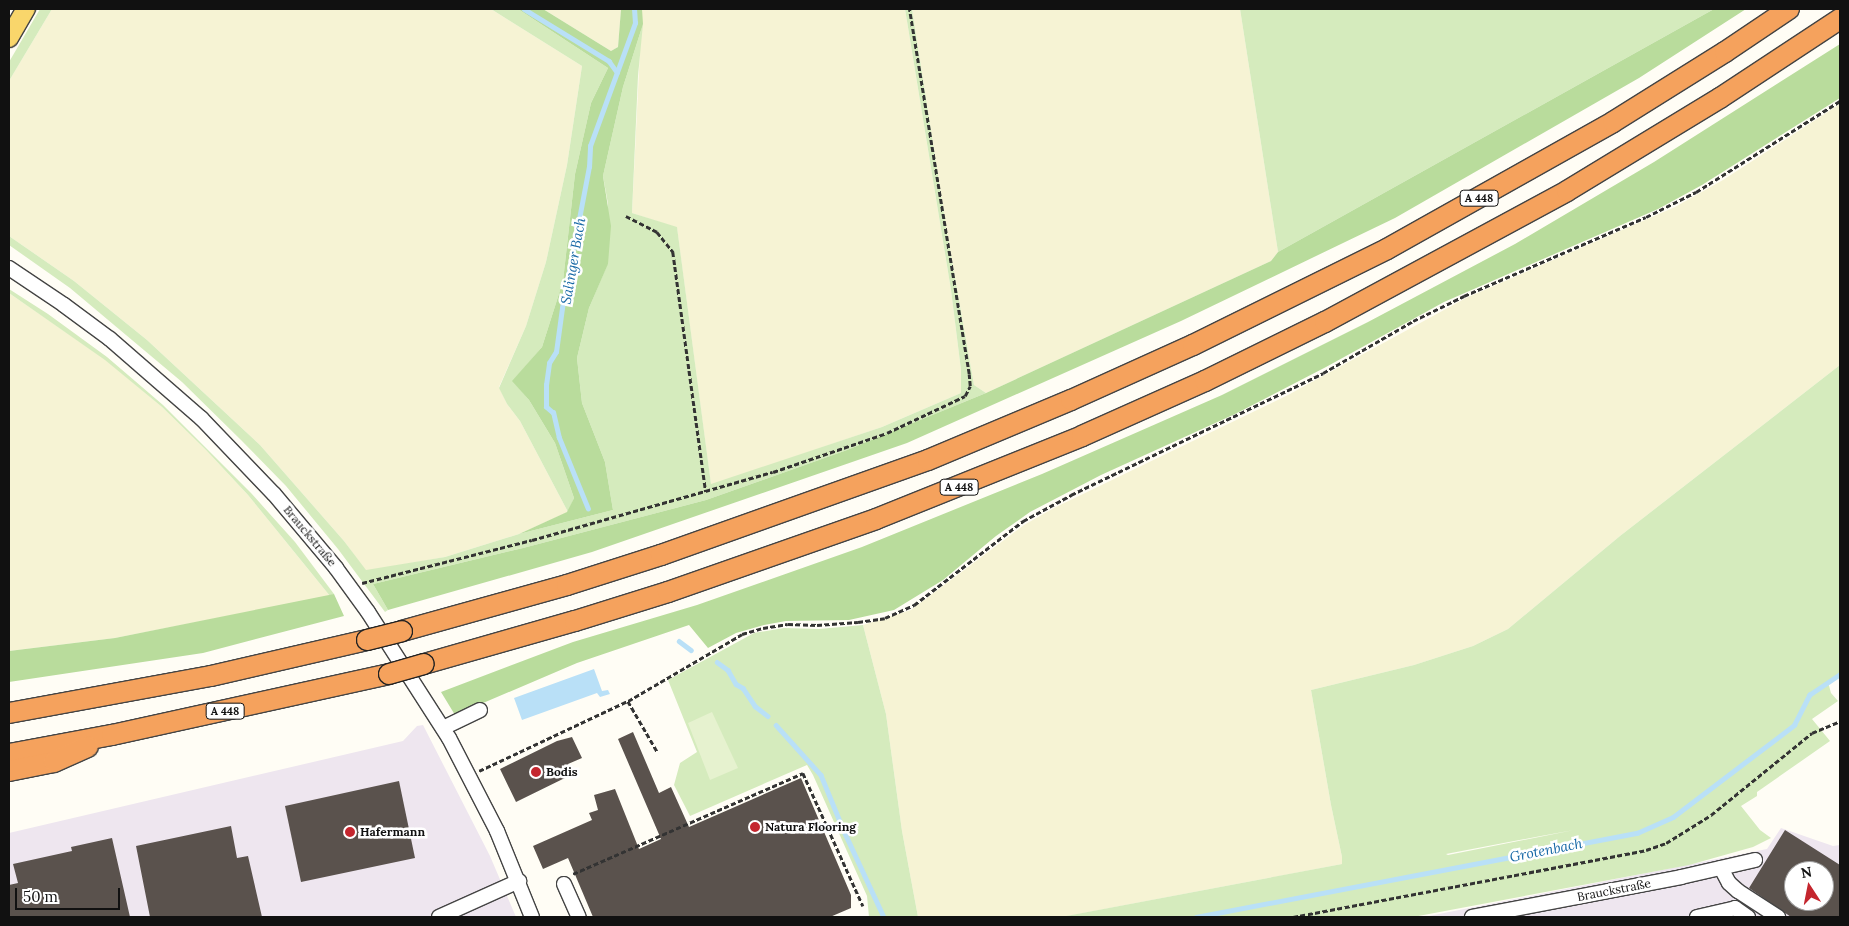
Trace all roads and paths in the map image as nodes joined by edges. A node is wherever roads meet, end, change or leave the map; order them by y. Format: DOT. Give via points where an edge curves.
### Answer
graph roads {
  1 [pos="26,9"];
  2 [pos="908,9"];
  3 [pos="1789,9"];
  4 [pos="1840,19"];
  5 [pos="9,38"];
  6 [pos="1840,101"];
  7 [pos="626,216"];
  8 [pos="9,268"];
  9 [pos="706,492"];
  10 [pos="352,588"];
  11 [pos="628,701"];
  12 [pos="480,710"];
  13 [pos="9,713"];
  14 [pos="1840,721"];
  15 [pos="443,728"];
  16 [pos="112,735"];
  17 [pos="658,753"];
  18 [pos="9,754"];
  19 [pos="9,771"];
  20 [pos="469,775"];
  21 [pos="1755,860"];
  22 [pos="1721,868"];
  23 [pos="519,881"];
  24 [pos="564,884"];
  25 [pos="864,906"];
  26 [pos="439,917"];
  27 [pos="532,917"];
  28 [pos="579,917"];
  29 [pos="1293,917"];
  30 [pos="1472,917"];
  31 [pos="1697,917"];
  32 [pos="1748,917"];
  33 [pos="1778,917"];
  1 -- 5 [label="main road"];
  2 -- 9 [label="path" via="969,374 968,391 958,401 887,433"];
  3 -- 13 [label="highway, A 448, bridge" via="1612,122 1387,249 1193,345 928,460 567,585 402,631 211,676"];
  4 -- 16 [label="highway, A 448, bridge" via="1720,98 1567,191 1325,322 1205,381 979,479 830,536 593,616 389,674"];
  6 -- 11 [label="path" via="1696,192 1464,296 1413,321 1323,373 1023,521 914,605 885,618 817,625 788,624 749,632"];
  7 -- 9 [label="path" via="657,232 673,252"];
  8 -- 10 [label="street, Brauckstraße" via="110,339 201,418 304,528"];
  9 -- 10 [label="path"];
  10 -- 15 [label="street, Brauckstraße"];
  11 -- 17 [label="path"];
  11 -- 20 [label="path"];
  12 -- 15 [label="street"];
  14 -- 29 [label="path" via="1812,733 1711,815 1666,843 1646,850"];
  15 -- 20 [label="street, Brauckstraße"];
  16 -- 18 [label="highway, A 448"];
  16 -- 19 [label="highway" via="54,762"];
  20 -- 23 [label="street, Brauckstraße"];
  21 -- 22 [label="street, Brauckstraße"];
  22 -- 30 [label="street, Brauckstraße"];
  22 -- 33 [label="street" via="1738,891"];
  23 -- 26 [label="street"];
  23 -- 27 [label="street, Brauckstraße"];
  24 -- 25 [label="path" via="570,875 803,773"];
  24 -- 28 [label="street"];
  31 -- 32 [label="street" via="1735,908"];
}
